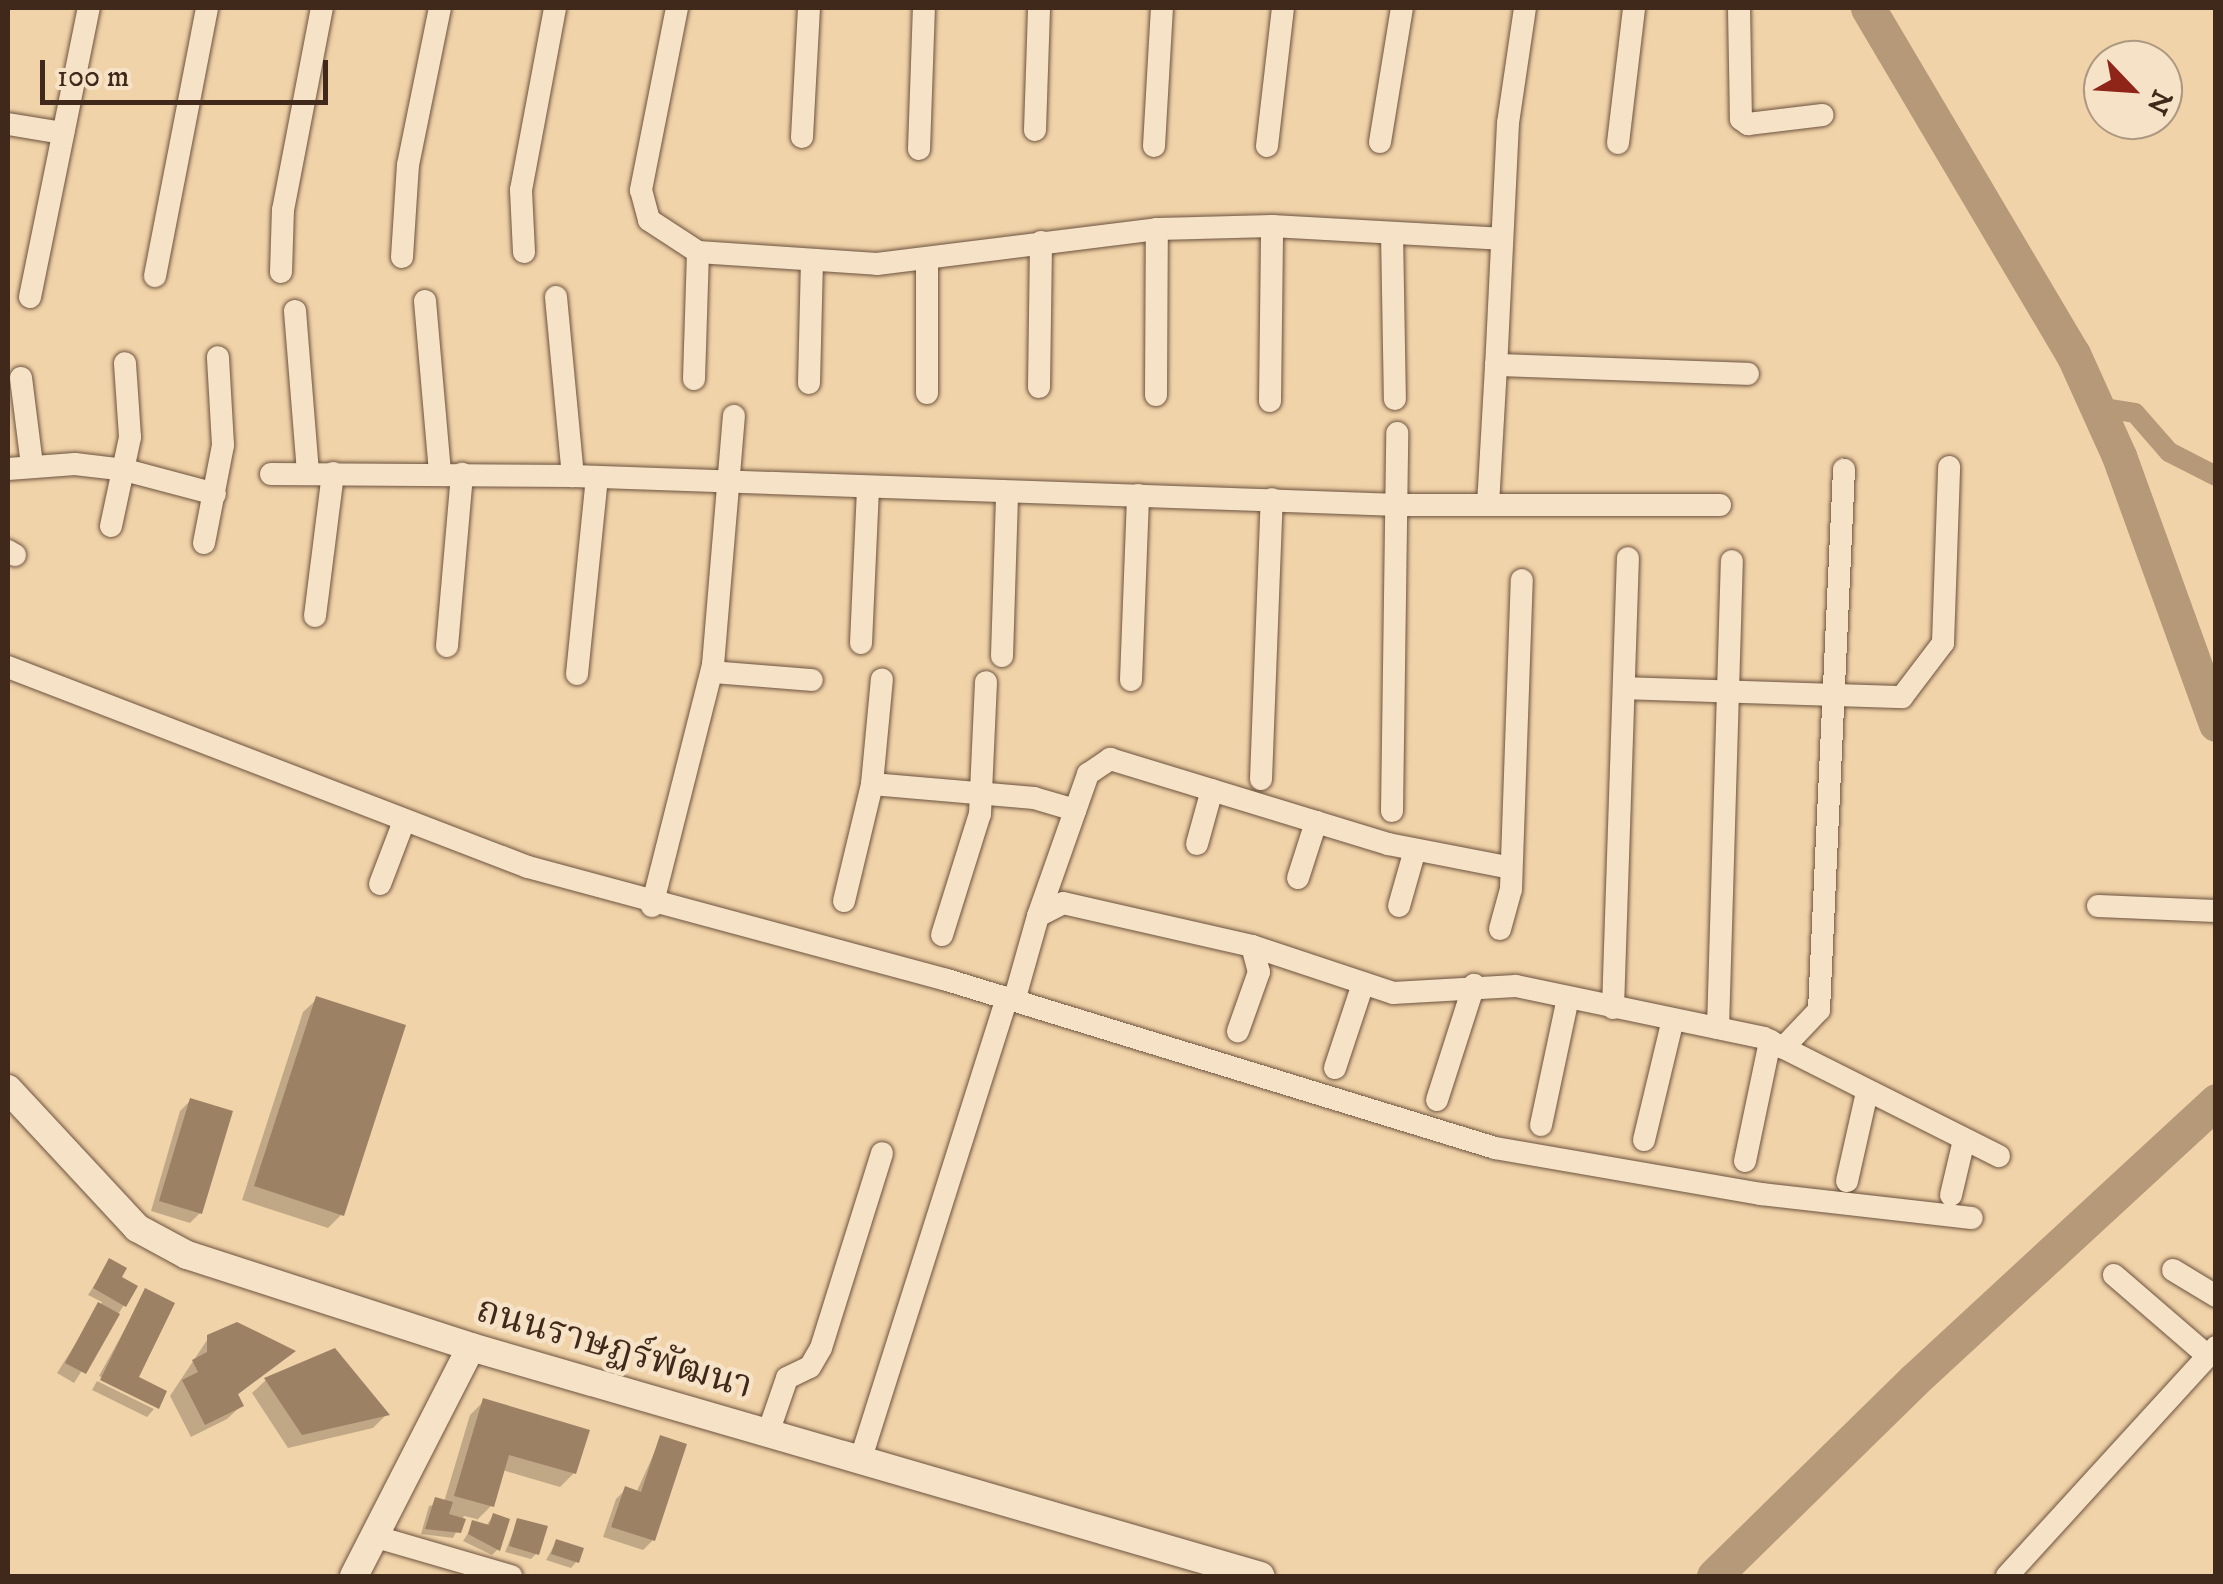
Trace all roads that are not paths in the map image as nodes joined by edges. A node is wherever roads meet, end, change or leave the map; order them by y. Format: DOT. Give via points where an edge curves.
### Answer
graph roads {
  1 [pos="88,8"];
  2 [pos="206,8"];
  3 [pos="322,8"];
  4 [pos="440,8"];
  5 [pos="555,8"];
  6 [pos="678,8"];
  7 [pos="809,8"];
  8 [pos="924,8"];
  9 [pos="1039,8"];
  10 [pos="1162,8"];
  11 [pos="1283,8"];
  12 [pos="1402,8"];
  13 [pos="1525,8"];
  14 [pos="1634,8"];
  15 [pos="1738,8"];
  16 [pos="1822,115"];
  17 [pos="8,124"];
  18 [pos="1036,130"];
  19 [pos="62,133"];
  20 [pos="802,137"];
  21 [pos="1380,142"];
  22 [pos="1618,143"];
  23 [pos="1154,146"];
  24 [pos="1267,146"];
  25 [pos="919,149"];
  26 [pos="1272,226"];
  27 [pos="1158,229"];
  28 [pos="1392,234"];
  29 [pos="1501,238"];
  30 [pos="1042,242"];
  31 [pos="524,252"];
  32 [pos="698,252"];
  33 [pos="402,256"];
  34 [pos="927,260"];
  35 [pos="812,262"];
  36 [pos="280,272"];
  37 [pos="155,276"];
  38 [pos="30,297"];
  39 [pos="556,297"];
  40 [pos="425,301"];
  41 [pos="295,311"];
  42 [pos="218,357"];
  43 [pos="125,364"];
  44 [pos="1496,364"];
  45 [pos="1748,374"];
  46 [pos="22,378"];
  47 [pos="694,379"];
  48 [pos="809,383"];
  49 [pos="1040,386"];
  50 [pos="928,393"];
  51 [pos="1156,395"];
  52 [pos="1395,400"];
  53 [pos="1270,401"];
  54 [pos="734,416"];
  55 [pos="1397,433"];
  56 [pos="32,465"];
  57 [pos="1949,466"];
  58 [pos="8,469"];
  59 [pos="125,470"];
  60 [pos="1844,470"];
  61 [pos="333,473"];
  62 [pos="270,474"];
  63 [pos="308,474"];
  64 [pos="451,474"];
  65 [pos="572,476"];
  66 [pos="596,478"];
  67 [pos="732,482"];
  68 [pos="868,490"];
  69 [pos="215,494"];
  70 [pos="1007,494"];
  71 [pos="1138,496"];
  72 [pos="1272,500"];
  73 [pos="1488,505"];
  74 [pos="1720,505"];
  75 [pos="1398,506"];
  76 [pos="111,526"];
  77 [pos="204,542"];
  78 [pos="1628,558"];
  79 [pos="1732,561"];
  80 [pos="1522,580"];
  81 [pos="314,616"];
  82 [pos="861,643"];
  83 [pos="447,646"];
  84 [pos="1002,656"];
  85 [pos="8,667"];
  86 [pos="712,672"];
  87 [pos="577,674"];
  88 [pos="882,679"];
  89 [pos="812,680"];
  90 [pos="1131,680"];
  91 [pos="986,682"];
  92 [pos="1624,688"];
  93 [pos="1728,693"];
  94 [pos="1834,694"];
  95 [pos="1261,779"];
  96 [pos="872,784"];
  97 [pos="1212,790"];
  98 [pos="976,793"];
  99 [pos="1075,810"];
  100 [pos="1392,811"];
  101 [pos="404,821"];
  102 [pos="1316,822"];
  103 [pos="1196,844"];
  104 [pos="1416,850"];
  105 [pos="1511,868"];
  106 [pos="1298,878"];
  107 [pos="380,884"];
  108 [pos="844,901"];
  109 [pos="652,906"];
  110 [pos="1398,906"];
  111 [pos="2098,906"];
  112 [pos="2216,911"];
  113 [pos="1038,916"];
  114 [pos="1500,929"];
  115 [pos="942,935"];
  116 [pos="1252,946"];
  117 [pos="1362,984"];
  118 [pos="1474,985"];
  119 [pos="1568,998"];
  120 [pos="1011,999"];
  121 [pos="1613,1008"];
  122 [pos="1672,1020"];
  123 [pos="1718,1028"];
  124 [pos="1238,1031"];
  125 [pos="1777,1045"];
  126 [pos="1335,1068"];
  127 [pos="8,1089"];
  128 [pos="1867,1092"];
  129 [pos="1437,1100"];
  130 [pos="1541,1124"];
  131 [pos="1644,1140"];
  132 [pos="1964,1140"];
  133 [pos="882,1152"];
  134 [pos="1999,1156"];
  135 [pos="1745,1161"];
  136 [pos="1846,1182"];
  137 [pos="1951,1195"];
  138 [pos="1972,1218"];
  139 [pos="2173,1270"];
  140 [pos="2114,1275"];
  141 [pos="2216,1296"];
  142 [pos="471,1346"];
  143 [pos="2212,1351"];
  144 [pos="768,1433"];
  145 [pos="861,1458"];
  146 [pos="373,1536"];
  147 [pos="354,1576"];
  148 [pos="511,1576"];
  149 [pos="1260,1576"];
  150 [pos="2007,1576"];
  1 -- 19 [label="street"];
  2 -- 37 [label="street"];
  3 -- 36 [label="street" via="283,210"];
  4 -- 33 [label="street" via="408,166"];
  5 -- 31 [label="street" via="521,190"];
  6 -- 32 [label="street" via="641,190 649,220"];
  7 -- 20 [label="street"];
  8 -- 25 [label="street"];
  9 -- 18 [label="street"];
  10 -- 23 [label="street"];
  11 -- 24 [label="street"];
  12 -- 21 [label="street"];
  13 -- 29 [label="street"];
  14 -- 22 [label="street"];
  15 -- 16 [label="street" via="1741,119 1748,124"];
  17 -- 19 [label="street"];
  19 -- 38 [label="street"];
  26 -- 27 [label="street"];
  26 -- 28 [label="street"];
  26 -- 53 [label="street"];
  27 -- 30 [label="street"];
  27 -- 51 [label="street"];
  28 -- 29 [label="street"];
  28 -- 52 [label="street"];
  29 -- 44 [label="street"];
  30 -- 34 [label="street"];
  30 -- 49 [label="street"];
  32 -- 35 [label="street"];
  32 -- 47 [label="street"];
  34 -- 35 [label="street"];
  34 -- 50 [label="street"];
  35 -- 48 [label="street"];
  39 -- 65 [label="street"];
  40 -- 64 [label="street"];
  41 -- 63 [label="street"];
  42 -- 69 [label="street" via="224,426"];
  43 -- 59 [label="street"];
  44 -- 45 [label="street"];
  44 -- 73 [label="street"];
  46 -- 56 [label="street"];
  54 -- 67 [label="street"];
  55 -- 75 [label="street"];
  56 -- 58 [label="street"];
  56 -- 59 [label="street"];
  57 -- 94 [label="street" via="1943,644 1902,696"];
  59 -- 69 [label="street"];
  59 -- 76 [label="street"];
  60 -- 94 [label="street"];
  61 -- 63 [label="street"];
  61 -- 64 [label="street"];
  61 -- 81 [label="street"];
  62 -- 63 [label="street"];
  64 -- 65 [label="street"];
  64 -- 83 [label="street"];
  65 -- 66 [label="street"];
  66 -- 67 [label="street"];
  66 -- 87 [label="street"];
  67 -- 68 [label="street"];
  67 -- 86 [label="street"];
  68 -- 70 [label="street"];
  68 -- 82 [label="street"];
  69 -- 77 [label="street"];
  70 -- 71 [label="street"];
  70 -- 84 [label="street"];
  71 -- 72 [label="street"];
  71 -- 90 [label="street"];
  72 -- 75 [label="street"];
  72 -- 95 [label="street"];
  73 -- 74 [label="street"];
  73 -- 75 [label="street"];
  75 -- 100 [label="street"];
  78 -- 92 [label="street"];
  79 -- 93 [label="street"];
  80 -- 105 [label="street"];
  85 -- 101 [label="street"];
  86 -- 89 [label="street"];
  86 -- 109 [label="street"];
  88 -- 96 [label="street"];
  91 -- 98 [label="street"];
  92 -- 93 [label="street"];
  92 -- 121 [label="street"];
  93 -- 94 [label="street"];
  93 -- 123 [label="street"];
  94 -- 125 [label="street" via="1819,1010"];
  96 -- 98 [label="street"];
  96 -- 108 [label="street"];
  97 -- 99 [label="street" via="1110,758 1088,774"];
  97 -- 102 [label="street"];
  97 -- 103 [label="street"];
  98 -- 99 [label="street"];
  98 -- 115 [label="street" via="980,814"];
  99 -- 113 [label="street"];
  101 -- 107 [label="street"];
  101 -- 109 [label="street"];
  102 -- 104 [label="street"];
  102 -- 106 [label="street"];
  104 -- 105 [label="street"];
  104 -- 110 [label="street"];
  105 -- 114 [label="street"];
  109 -- 120 [label="street" via="802,939"];
  111 -- 112 [label="street"];
  113 -- 116 [label="street" via="1063,904"];
  113 -- 120 [label="street"];
  116 -- 117 [label="street"];
  116 -- 124 [label="street" via="1258,972"];
  117 -- 118 [label="street" via="1394,993"];
  117 -- 126 [label="street"];
  118 -- 119 [label="street"];
  118 -- 129 [label="street"];
  119 -- 121 [label="street"];
  119 -- 130 [label="street"];
  120 -- 138 [label="street" via="1495,1148 1761,1194"];
  120 -- 145 [label="street"];
  121 -- 122 [label="street"];
  122 -- 123 [label="street"];
  122 -- 131 [label="street"];
  123 -- 125 [label="street"];
  125 -- 128 [label="street"];
  125 -- 135 [label="street"];
  127 -- 142 [label="street, ถนนราษฏร์พัฒนา" via="152,1239"];
  128 -- 132 [label="street"];
  128 -- 136 [label="street"];
  132 -- 134 [label="street"];
  132 -- 137 [label="street"];
  133 -- 144 [label="street" via="821,1348 810,1367 787,1378"];
  139 -- 141 [label="street"];
  140 -- 143 [label="street"];
  142 -- 144 [label="street, ถนนราษฏร์พัฒนา"];
  142 -- 146 [label="street"];
  143 -- 150 [label="street"];
  144 -- 145 [label="street, ถนนราษฏร์พัฒนา"];
  145 -- 149 [label="street, ถนนราษฏร์พัฒนา"];
  146 -- 147 [label="street"];
  146 -- 148 [label="street"];
}
